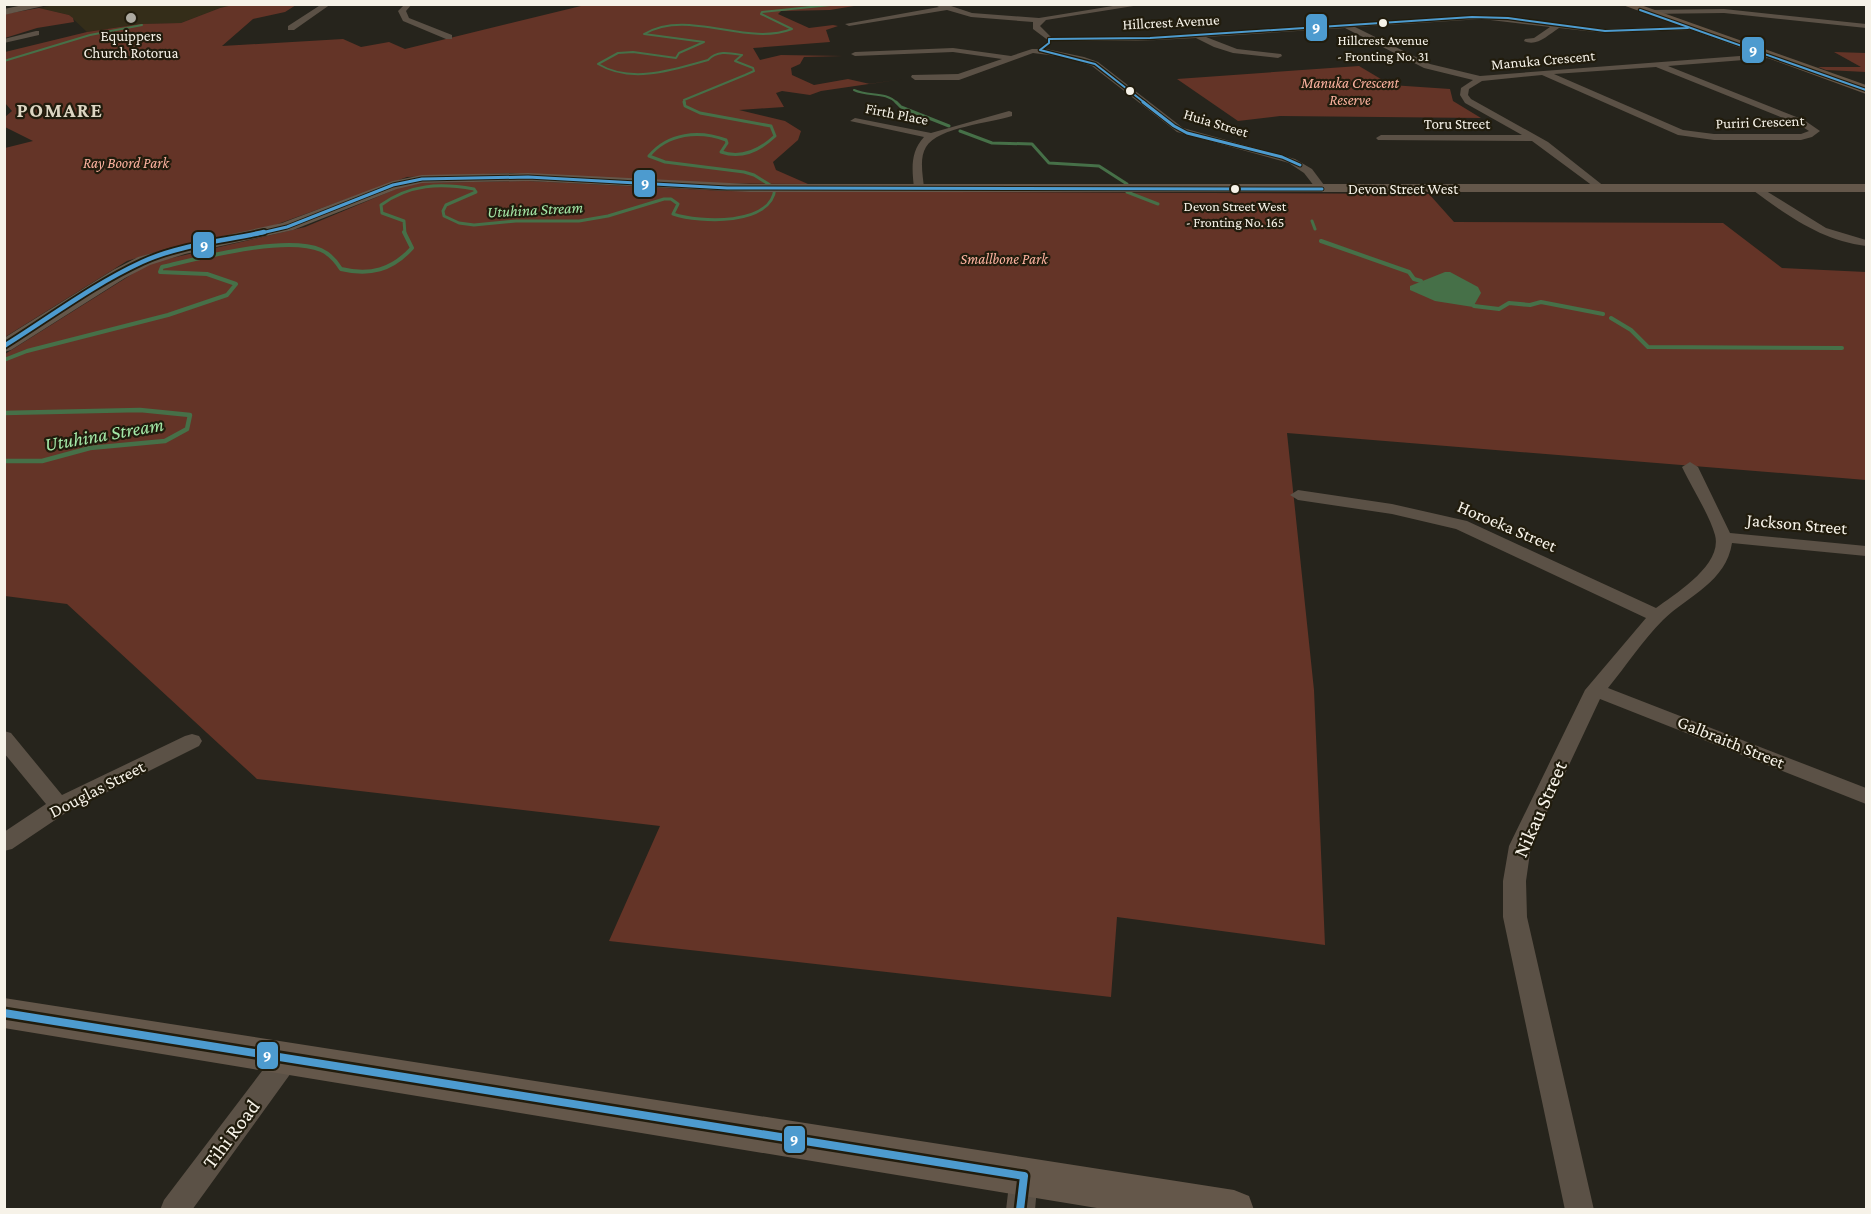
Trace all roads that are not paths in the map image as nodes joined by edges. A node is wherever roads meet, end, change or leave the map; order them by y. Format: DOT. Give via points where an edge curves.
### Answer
graph roads {
  1 [pos="47,4"];
  2 [pos="328,4"];
  3 [pos="409,4"];
  4 [pos="936,4"];
  5 [pos="1143,4"];
  6 [pos="1625,4"];
  7 [pos="946,8"];
  8 [pos="4,12"];
  9 [pos="1647,12"];
  10 [pos="1848,12"];
  11 [pos="1040,20"];
  12 [pos="849,24"];
  13 [pos="1345,25"];
  14 [pos="1558,25"];
  15 [pos="1866,26"];
  16 [pos="291,28"];
  17 [pos="1688,28"];
  18 [pos="1847,29"];
  19 [pos="36,33"];
  20 [pos="1197,35"];
  21 [pos="449,38"];
  22 [pos="1049,39"];
  23 [pos="4,41"];
  24 [pos="1528,41"];
  25 [pos="1040,50"];
  26 [pos="855,54"];
  27 [pos="1278,56"];
  28 [pos="1766,56"];
  29 [pos="1011,58"];
  30 [pos="1655,64"];
  31 [pos="1543,72"];
  32 [pos="915,77"];
  33 [pos="1480,79"];
  34 [pos="1866,90"];
  35 [pos="1009,114"];
  36 [pos="855,121"];
  37 [pos="933,136"];
  38 [pos="1381,138"];
  39 [pos="1534,138"];
  40 [pos="919,188"];
  41 [pos="1866,188"];
  42 [pos="1322,189"];
  43 [pos="1601,189"];
  44 [pos="1758,189"];
  45 [pos="1866,243"];
  46 [pos="4,346"];
  47 [pos="1690,467"];
  48 [pos="1298,495"];
  49 [pos="1724,537"];
  50 [pos="1866,550"];
  51 [pos="1657,616"];
  52 [pos="1595,690"];
  53 [pos="4,738"];
  54 [pos="192,741"];
  55 [pos="1866,796"];
  56 [pos="59,806"];
  57 [pos="4,843"];
  58 [pos="4,1013"];
  59 [pos="287,1058"];
  60 [pos="1022,1193"];
  61 [pos="174,1209"];
  62 [pos="1234,1209"];
  63 [pos="1580,1209"];
  1 -- 8 [label="main road"];
  2 -- 16 [label="street"];
  3 -- 21 [label="street" via="402,11 406,19"];
  4 -- 7 [label="street"];
  5 -- 11 [label="street"];
  6 -- 9 [label="highway"];
  7 -- 11 [label="street" via="970,15"];
  7 -- 12 [label="street"];
  9 -- 17 [label="highway"];
  9 -- 18 [label="street" via="1724,12"];
  10 -- 18 [label="street"];
  11 -- 22 [label="street" via="1036,27"];
  13 -- 14 [label="street, Hillcrest Avenue" via="1482,17"];
  13 -- 20 [label="street, Hillcrest Avenue"];
  13 -- 33 [label="street" via="1427,66"];
  14 -- 17 [label="street, Hillcrest Avenue" via="1618,31"];
  14 -- 24 [label="street"];
  15 -- 18 [label="street"];
  17 -- 28 [label="highway"];
  19 -- 23 [label="street"];
  20 -- 22 [label="street, Hillcrest Avenue"];
  20 -- 27 [label="street" via="1230,51"];
  22 -- 25 [label="street"];
  25 -- 29 [label="street"];
  25 -- 42 [label="street, Huia Street" via="1095,64 1187,133 1301,165"];
  26 -- 29 [label="street" via="953,50"];
  28 -- 30 [label="street, Manuka Crescent"];
  28 -- 34 [label="highway"];
  29 -- 32 [label="street" via="960,77"];
  30 -- 31 [label="street, Manuka Crescent"];
  30 -- 31 [label="street, Puriri Crescent" via="1802,122 1815,131 1801,137 1692,135 1661,126"];
  31 -- 33 [label="street, Manuka Crescent"];
  33 -- 39 [label="street, Manuka Crescent" via="1465,88 1468,101"];
  35 -- 37 [label="street"];
  36 -- 37 [label="street, Firth Place"];
  37 -- 40 [label="street" via="921,145 919,152"];
  38 -- 39 [label="street, Toru Street"];
  39 -- 43 [label="street, Manuka Crescent"];
  40 -- 42 [label="main road, Devon Street West"];
  40 -- 46 [label="main road, Devon Street West" via="750,188 528,177 412,180 287,227 144,261"];
  41 -- 44 [label="main road, Devon Street West"];
  42 -- 43 [label="main road, Devon Street West"];
  43 -- 44 [label="main road, Devon Street West"];
  44 -- 45 [label="street" via="1811,226 1838,238"];
  47 -- 49 [label="street"];
  48 -- 51 [label="street, Horoeka Street" via="1392,509 1461,525"];
  49 -- 50 [label="street, Jackson Street"];
  49 -- 51 [label="street, Nikau Street" via="1714,569"];
  51 -- 52 [label="street, Nikau Street"];
  52 -- 55 [label="street, Galbraith Street"];
  52 -- 63 [label="street, Nikau Street" via="1520,846 1512,891"];
  53 -- 56 [label="street"];
  54 -- 56 [label="street, Douglas Street"];
  56 -- 57 [label="street, Douglas Street"];
  58 -- 59 [label="main road"];
  59 -- 60 [label="main road"];
  59 -- 61 [label="street, Tihi Road"];
  60 -- 62 [label="main road"];
}
